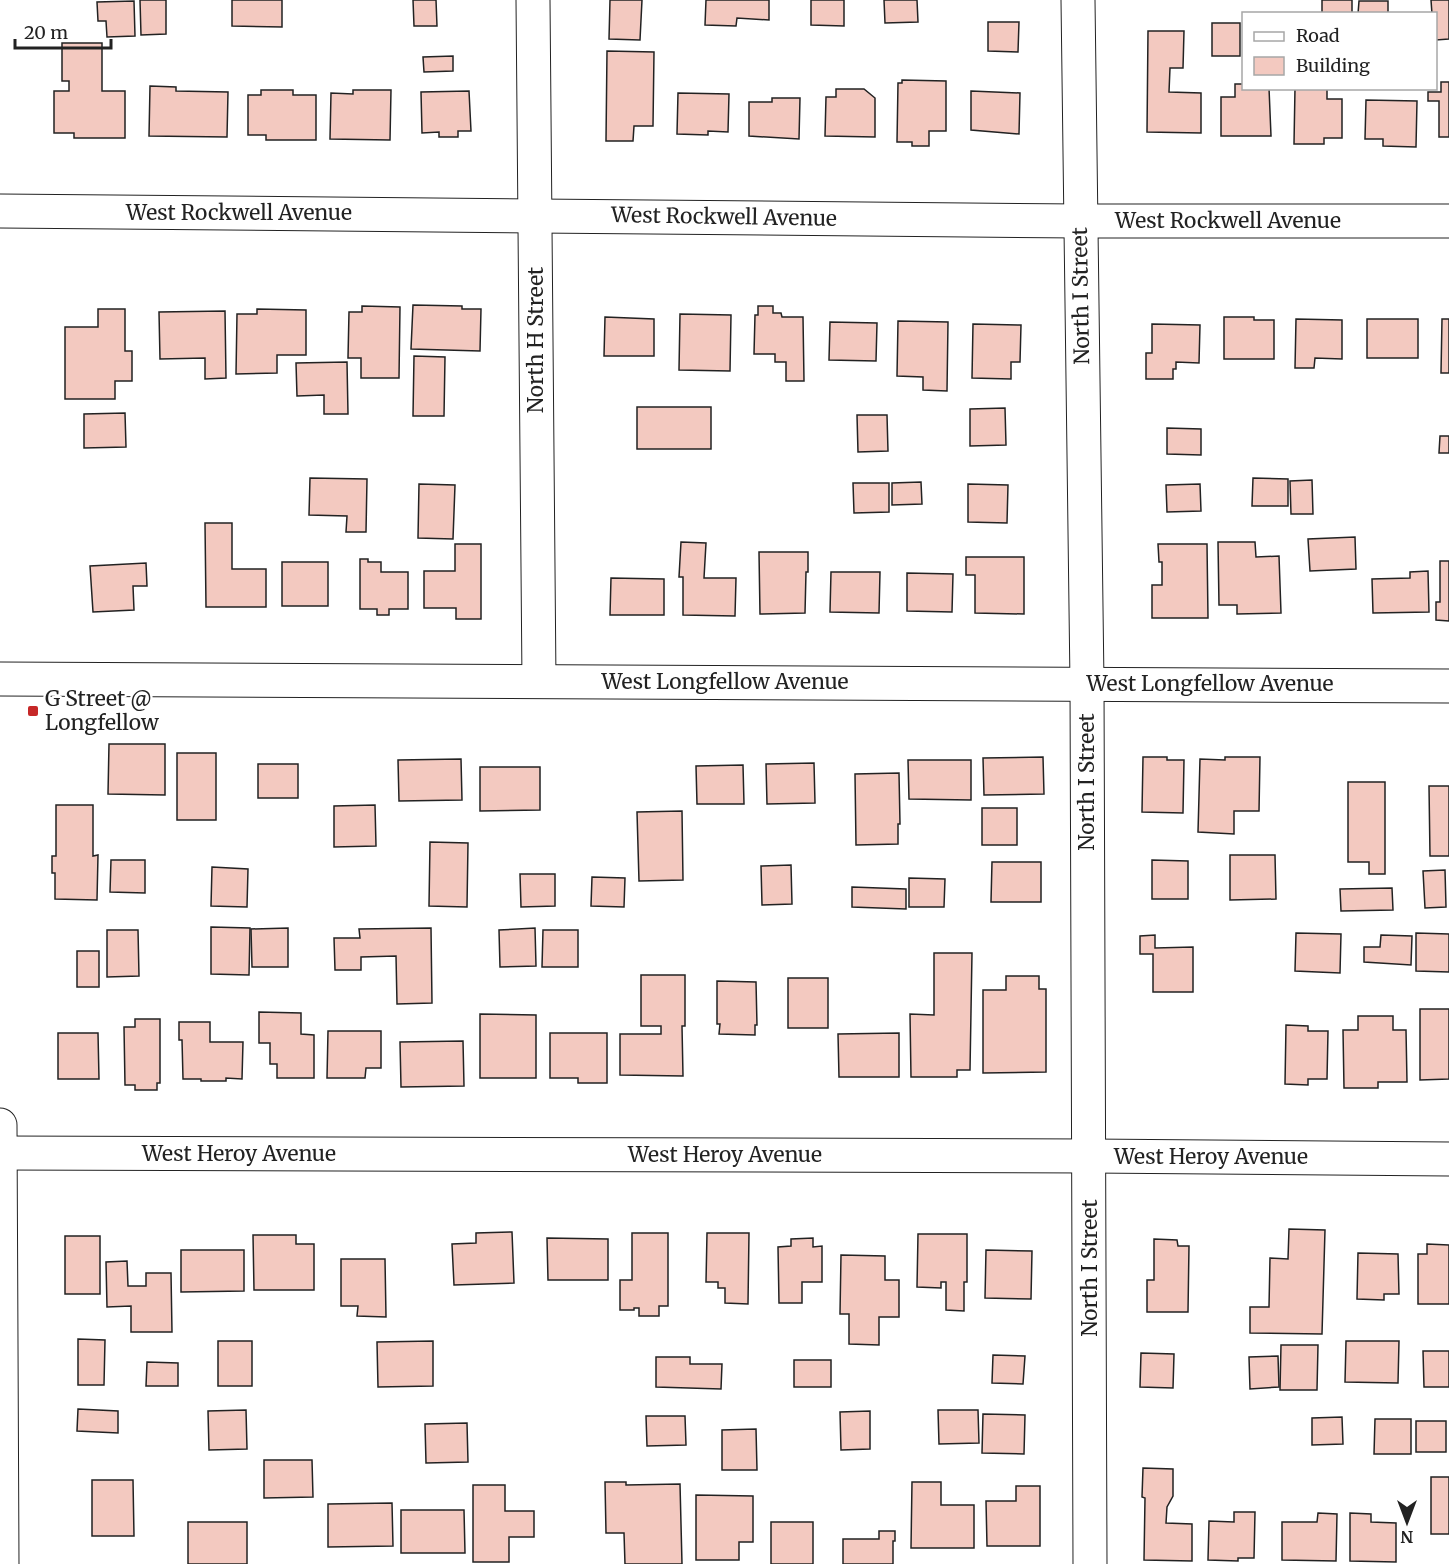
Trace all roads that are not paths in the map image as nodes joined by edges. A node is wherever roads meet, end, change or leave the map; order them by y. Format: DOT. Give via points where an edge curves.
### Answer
graph roads {
  1 [pos="533,0"];
  2 [pos="1078,0"];
  3 [pos="0,211"];
  4 [pos="535,215"];
  5 [pos="1080,221"];
  6 [pos="1449,221"];
  7 [pos="0,679"];
  8 [pos="539,681"];
  9 [pos="1087,683"];
  10 [pos="1449,686"];
  11 [pos="0,1125"];
  12 [pos="0,1154"];
  13 [pos="1090,1156"];
  14 [pos="1449,1159"];
  15 [pos="2,1564"];
  16 [pos="1090,1564"];
  1 -- 4 [label="street, North H Street"];
  2 -- 5 [label="street, North I Street"];
  3 -- 4 [label="street, West Rockwell Avenue"];
  4 -- 5 [label="street, West Rockwell Avenue"];
  4 -- 8 [label="street, North H Street"];
  5 -- 6 [label="street, West Rockwell Avenue"];
  5 -- 9 [label="street, North I Street"];
  7 -- 8 [label="street, West Longfellow Avenue"];
  8 -- 9 [label="street, West Longfellow Avenue"];
  9 -- 10 [label="street, West Longfellow Avenue"];
  9 -- 13 [label="street, North I Street"];
  11 -- 12 [label="street"];
  12 -- 13 [label="street, West Heroy Avenue"];
  12 -- 15 [label="street"];
  13 -- 14 [label="street, West Heroy Avenue"];
  13 -- 16 [label="street, North I Street"];
}
